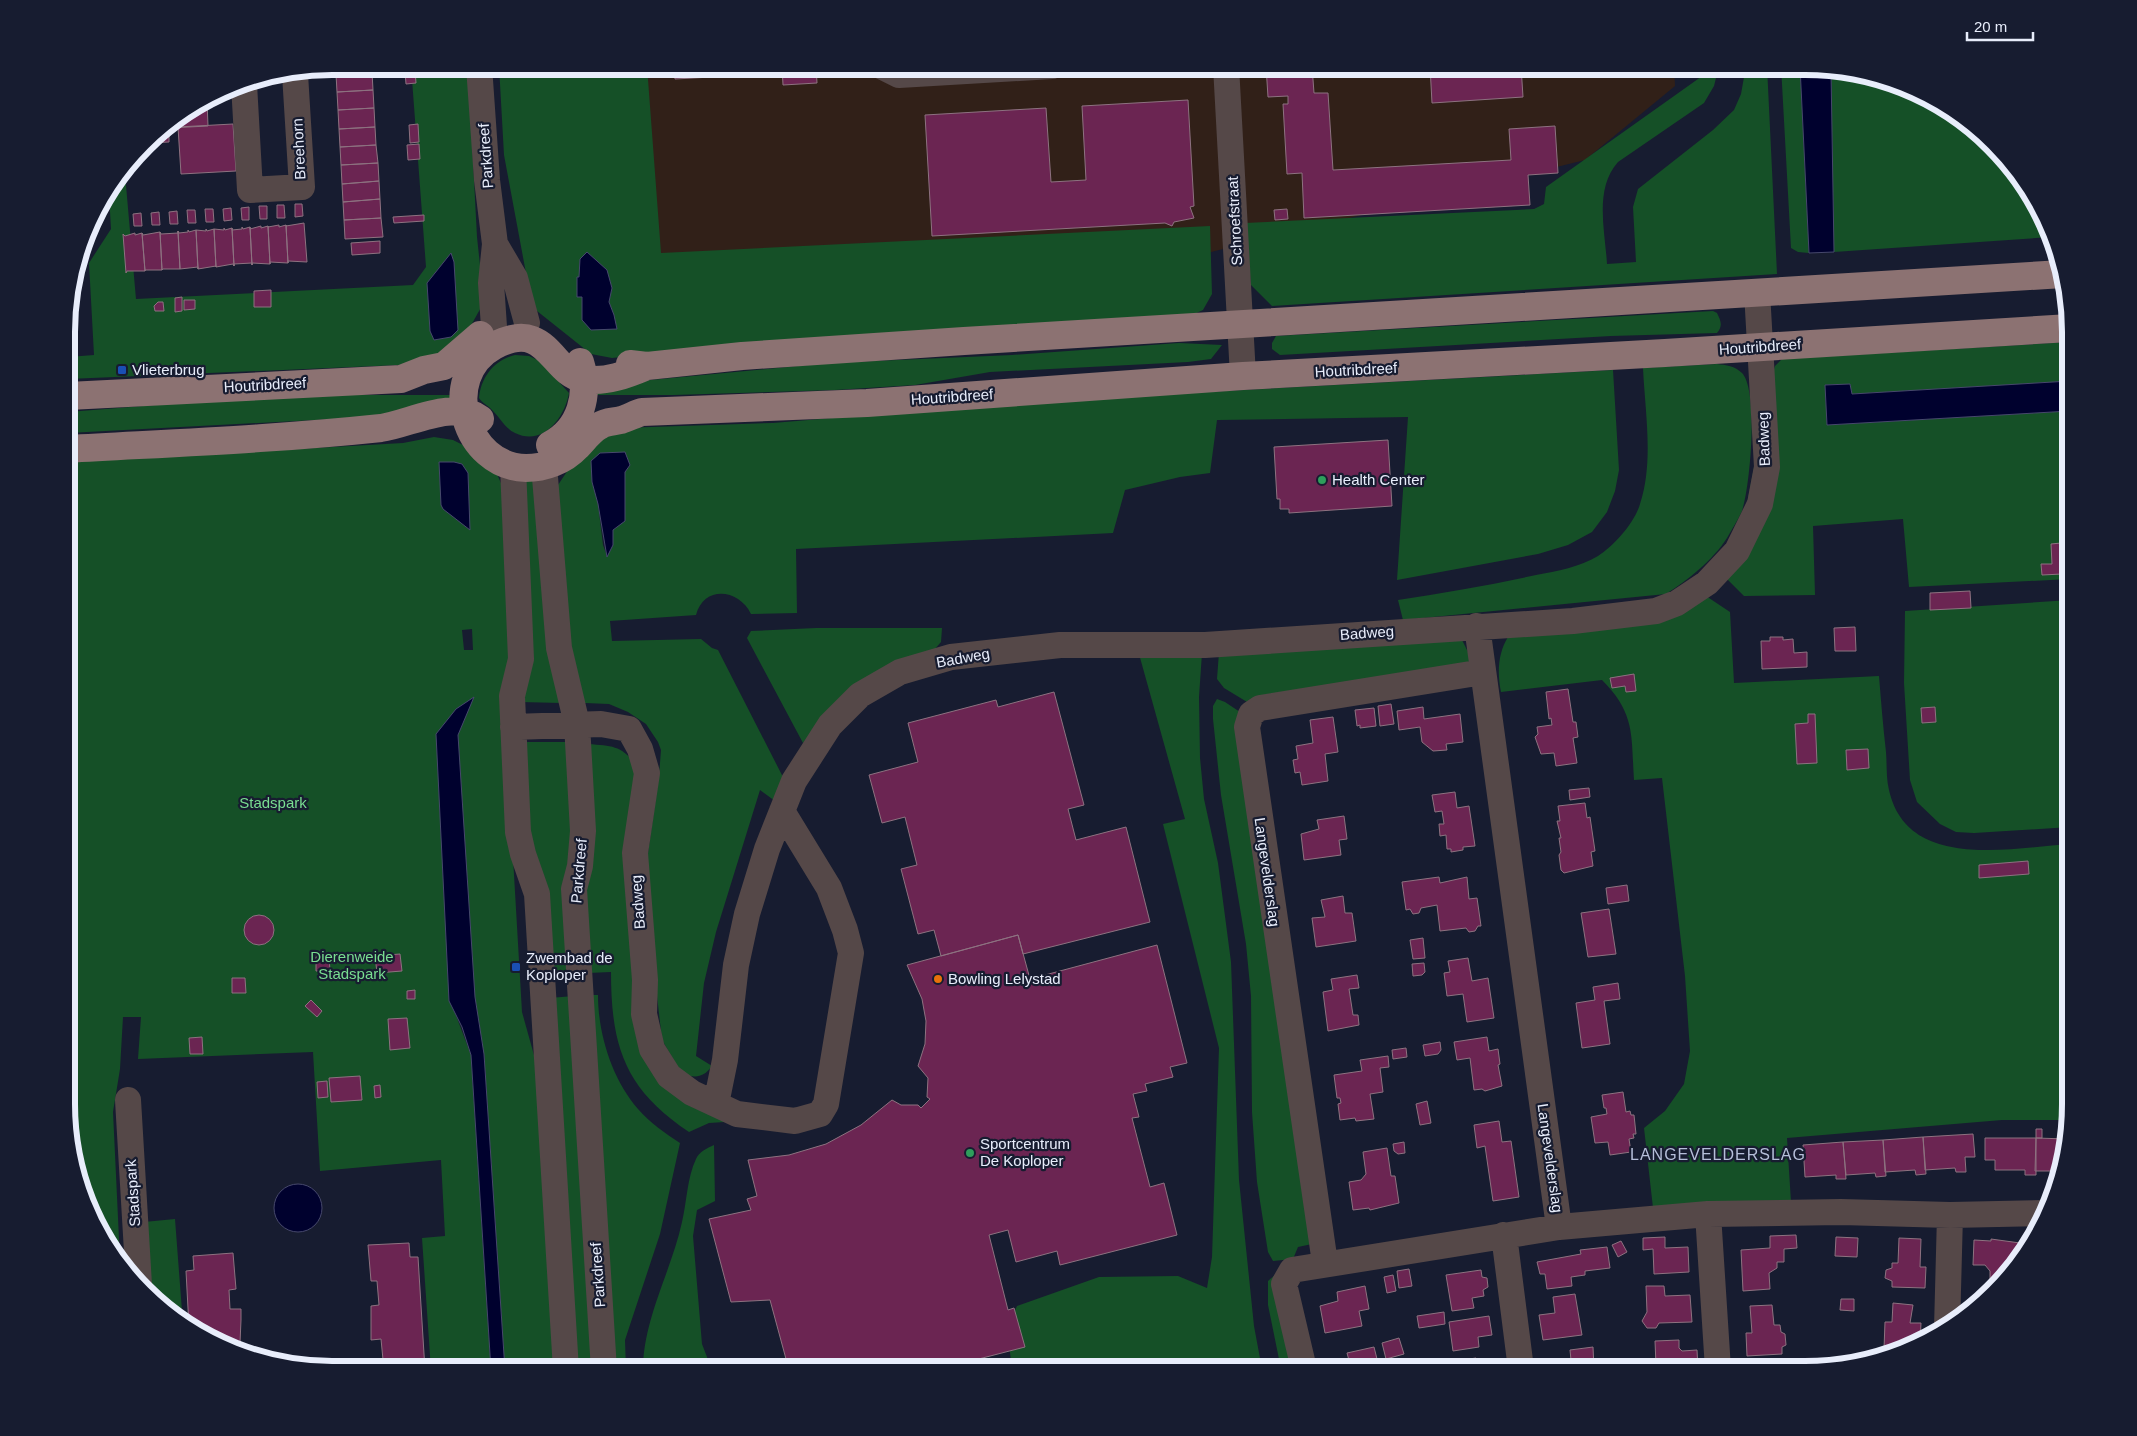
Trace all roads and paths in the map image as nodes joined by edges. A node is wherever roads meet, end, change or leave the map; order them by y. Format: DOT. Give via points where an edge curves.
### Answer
graph roads {
  1 [pos="480,75"];
  2 [pos="1227,75"];
  3 [pos="295,78"];
  4 [pos="244,91"];
  5 [pos="495,244"];
  6 [pos="2055,274"];
  7 [pos="1757,292"];
  8 [pos="527,323"];
  9 [pos="1241,324"];
  10 [pos="2062,329"];
  11 [pos="494,336"];
  12 [pos="1759,347"];
  13 [pos="582,371"];
  14 [pos="458,372"];
  15 [pos="1243,376"];
  16 [pos="75,396"];
  17 [pos="582,407"];
  18 [pos="642,412"];
  19 [pos="467,420"];
  20 [pos="75,449"];
  21 [pos="545,456"];
  22 [pos="513,467"];
  23 [pos="1477,626"];
  24 [pos="1483,672"];
  25 [pos="577,724"];
  26 [pos="513,727"];
  27 [pos="782,811"];
  28 [pos="128,1100"];
  29 [pos="716,1104"];
  30 [pos="2037,1213"];
  31 [pos="1708,1214"];
  32 [pos="1950,1215"];
  33 [pos="1559,1227"];
  34 [pos="1504,1235"];
  35 [pos="1325,1263"];
  36 [pos="138,1272"];
  37 [pos="1947,1318"];
  38 [pos="565,1361"];
  39 [pos="603,1361"];
  40 [pos="1302,1361"];
  41 [pos="1520,1361"];
  42 [pos="1717,1361"];
  1 -- 5 [label="street, Parkdreef"];
  2 -- 9 [label="street, Schroefstraat"];
  3 -- 4 [label="street, Breehorn" via="302,187 250,190"];
  5 -- 8 [label="street, Parkdreef" via="515,278"];
  5 -- 11 [label="street, Parkdreef" via="491,283"];
  6 -- 7 [label="main road"];
  7 -- 9 [label="main road"];
  7 -- 12 [label="street, Badweg"];
  8 -- 11 [label="main road"];
  8 -- 13 [label="main road" via="556,334 575,353"];
  9 -- 13 [label="main road" via="742,356 647,366 626,376"];
  9 -- 15 [label="street, Schroefstraat"];
  10 -- 12 [label="main road, Houtribdreef"];
  11 -- 13 [label="main road" via="531,340 552,352 573,375"];
  11 -- 14 [label="main road" via="479,335"];
  12 -- 15 [label="main road, Houtribdreef"];
  12 -- 23 [label="street, Badweg" via="1767,466 1760,504 1737,551 1707,583 1677,603 1656,611 1573,621"];
  13 -- 17 [label="main road"];
  14 -- 16 [label="main road, Houtribdreef" via="444,366 401,379"];
  14 -- 19 [label="main road"];
  15 -- 18 [label="main road, Houtribdreef" via="867,403"];
  17 -- 18 [label="main road, Houtribdreef" via="622,403"];
  17 -- 21 [label="main road" via="577,419"];
  18 -- 21 [label="main road, Houtribdreef" via="599,425 560,460"];
  19 -- 20 [label="main road" via="426,415 395,426 333,433"];
  19 -- 21 [label="main road" via="478,417 504,444 537,449"];
  19 -- 22 [label="main road" via="474,439 491,456"];
  21 -- 22 [label="main road"];
  21 -- 25 [label="street, Parkdreef" via="559,648"];
  22 -- 26 [label="street" via="521,660 512,696"];
  23 -- 24 [label="street, Langevelderslag"];
  23 -- 27 [label="street, Badweg" via="1205,645 1060,645 951,657 900,672 860,695 830,725 794,781"];
  24 -- 33 [label="street, Langevelderslag"];
  24 -- 35 [label="street, Langevelderslag" via="1260,708 1251,714 1247,727"];
  25 -- 26 [label="street, Badweg"];
  25 -- 29 [label="street, Badweg" via="629,728 640,749 647,773 635,853 645,980 644,1014 652,1048 669,1076"];
  25 -- 39 [label="street, Parkdreef" via="583,831 574,889"];
  26 -- 38 [label="street" via="518,832 537,903"];
  27 -- 29 [label="street, Badweg" via="766,849 747,914 736,965 725,1060"];
  27 -- 29 [label="street, Badweg" via="829,888 851,953 826,1104 820,1114 795,1121 738,1114"];
  28 -- 36 [label="street, Stadspark"];
  30 -- 32 [label="street, Langevelderslag"];
  31 -- 32 [label="street, Langevelderslag" via="1841,1212"];
  31 -- 33 [label="street, Langevelderslag"];
  31 -- 42 [label="street"];
  32 -- 37 [label="street"];
  33 -- 34 [label="street, Langevelderslag"];
  34 -- 35 [label="street, Langevelderslag"];
  34 -- 41 [label="street"];
  35 -- 40 [label="street, Langevelderslag" via="1292,1270 1284,1284"];
}
